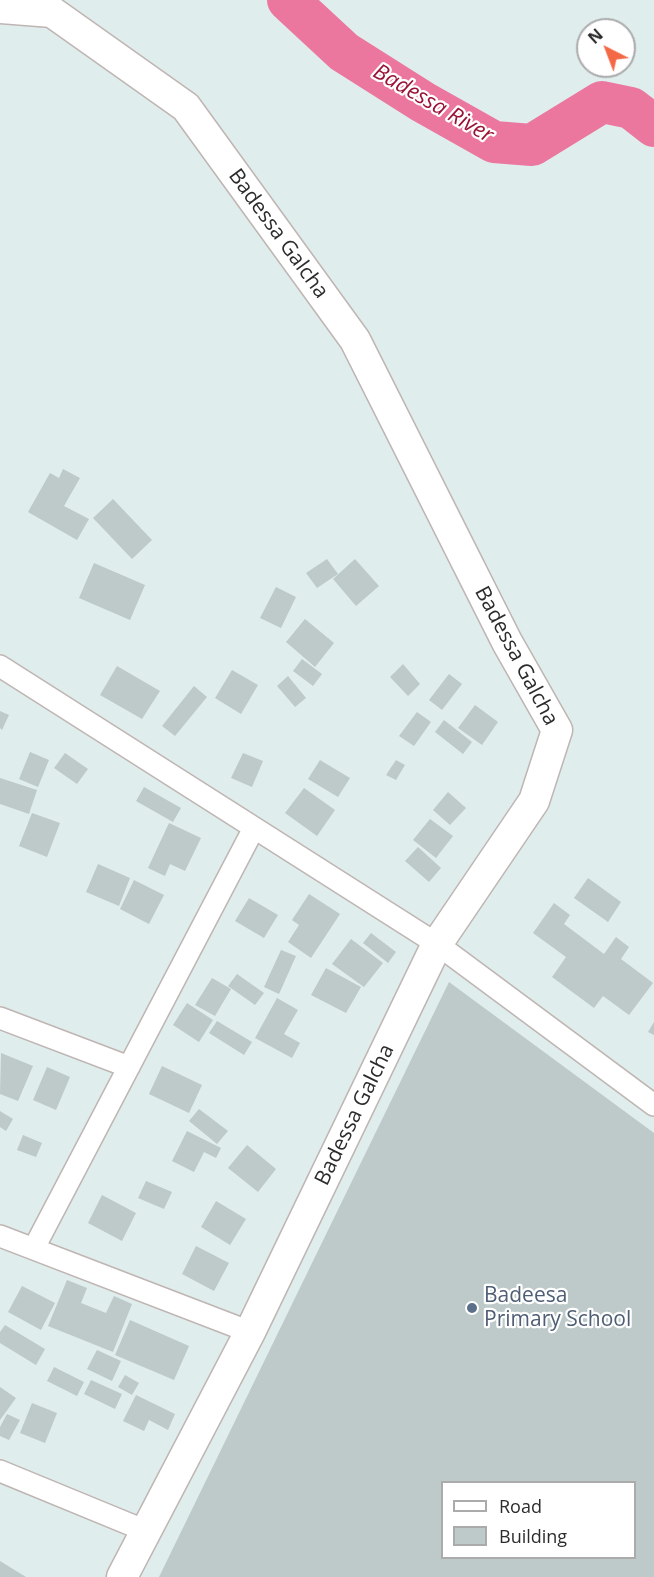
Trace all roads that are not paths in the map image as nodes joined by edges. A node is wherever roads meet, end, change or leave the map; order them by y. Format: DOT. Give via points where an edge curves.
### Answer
graph roads {
  1 [pos="0,8"];
  2 [pos="0,666"];
  3 [pos="254,828"];
  4 [pos="437,944"];
  5 [pos="0,1018"];
  6 [pos="129,1067"];
  7 [pos="654,1105"];
  8 [pos="0,1236"];
  9 [pos="34,1248"];
  10 [pos="250,1332"];
  11 [pos="0,1471"];
  12 [pos="146,1531"];
  13 [pos="122,1577"];
  1 -- 4 [label="street, Badessa Galcha" via="52,12 186,108 355,340 507,642 557,730 534,801"];
  2 -- 3 [label="street"];
  3 -- 4 [label="street"];
  3 -- 6 [label="street"];
  4 -- 7 [label="street"];
  4 -- 10 [label="street, Badessa Galcha"];
  5 -- 6 [label="street"];
  6 -- 9 [label="street"];
  8 -- 9 [label="street"];
  9 -- 10 [label="street"];
  10 -- 12 [label="street, Badessa Galcha"];
  11 -- 12 [label="street"];
  12 -- 13 [label="street, Badessa Galcha"];
}
